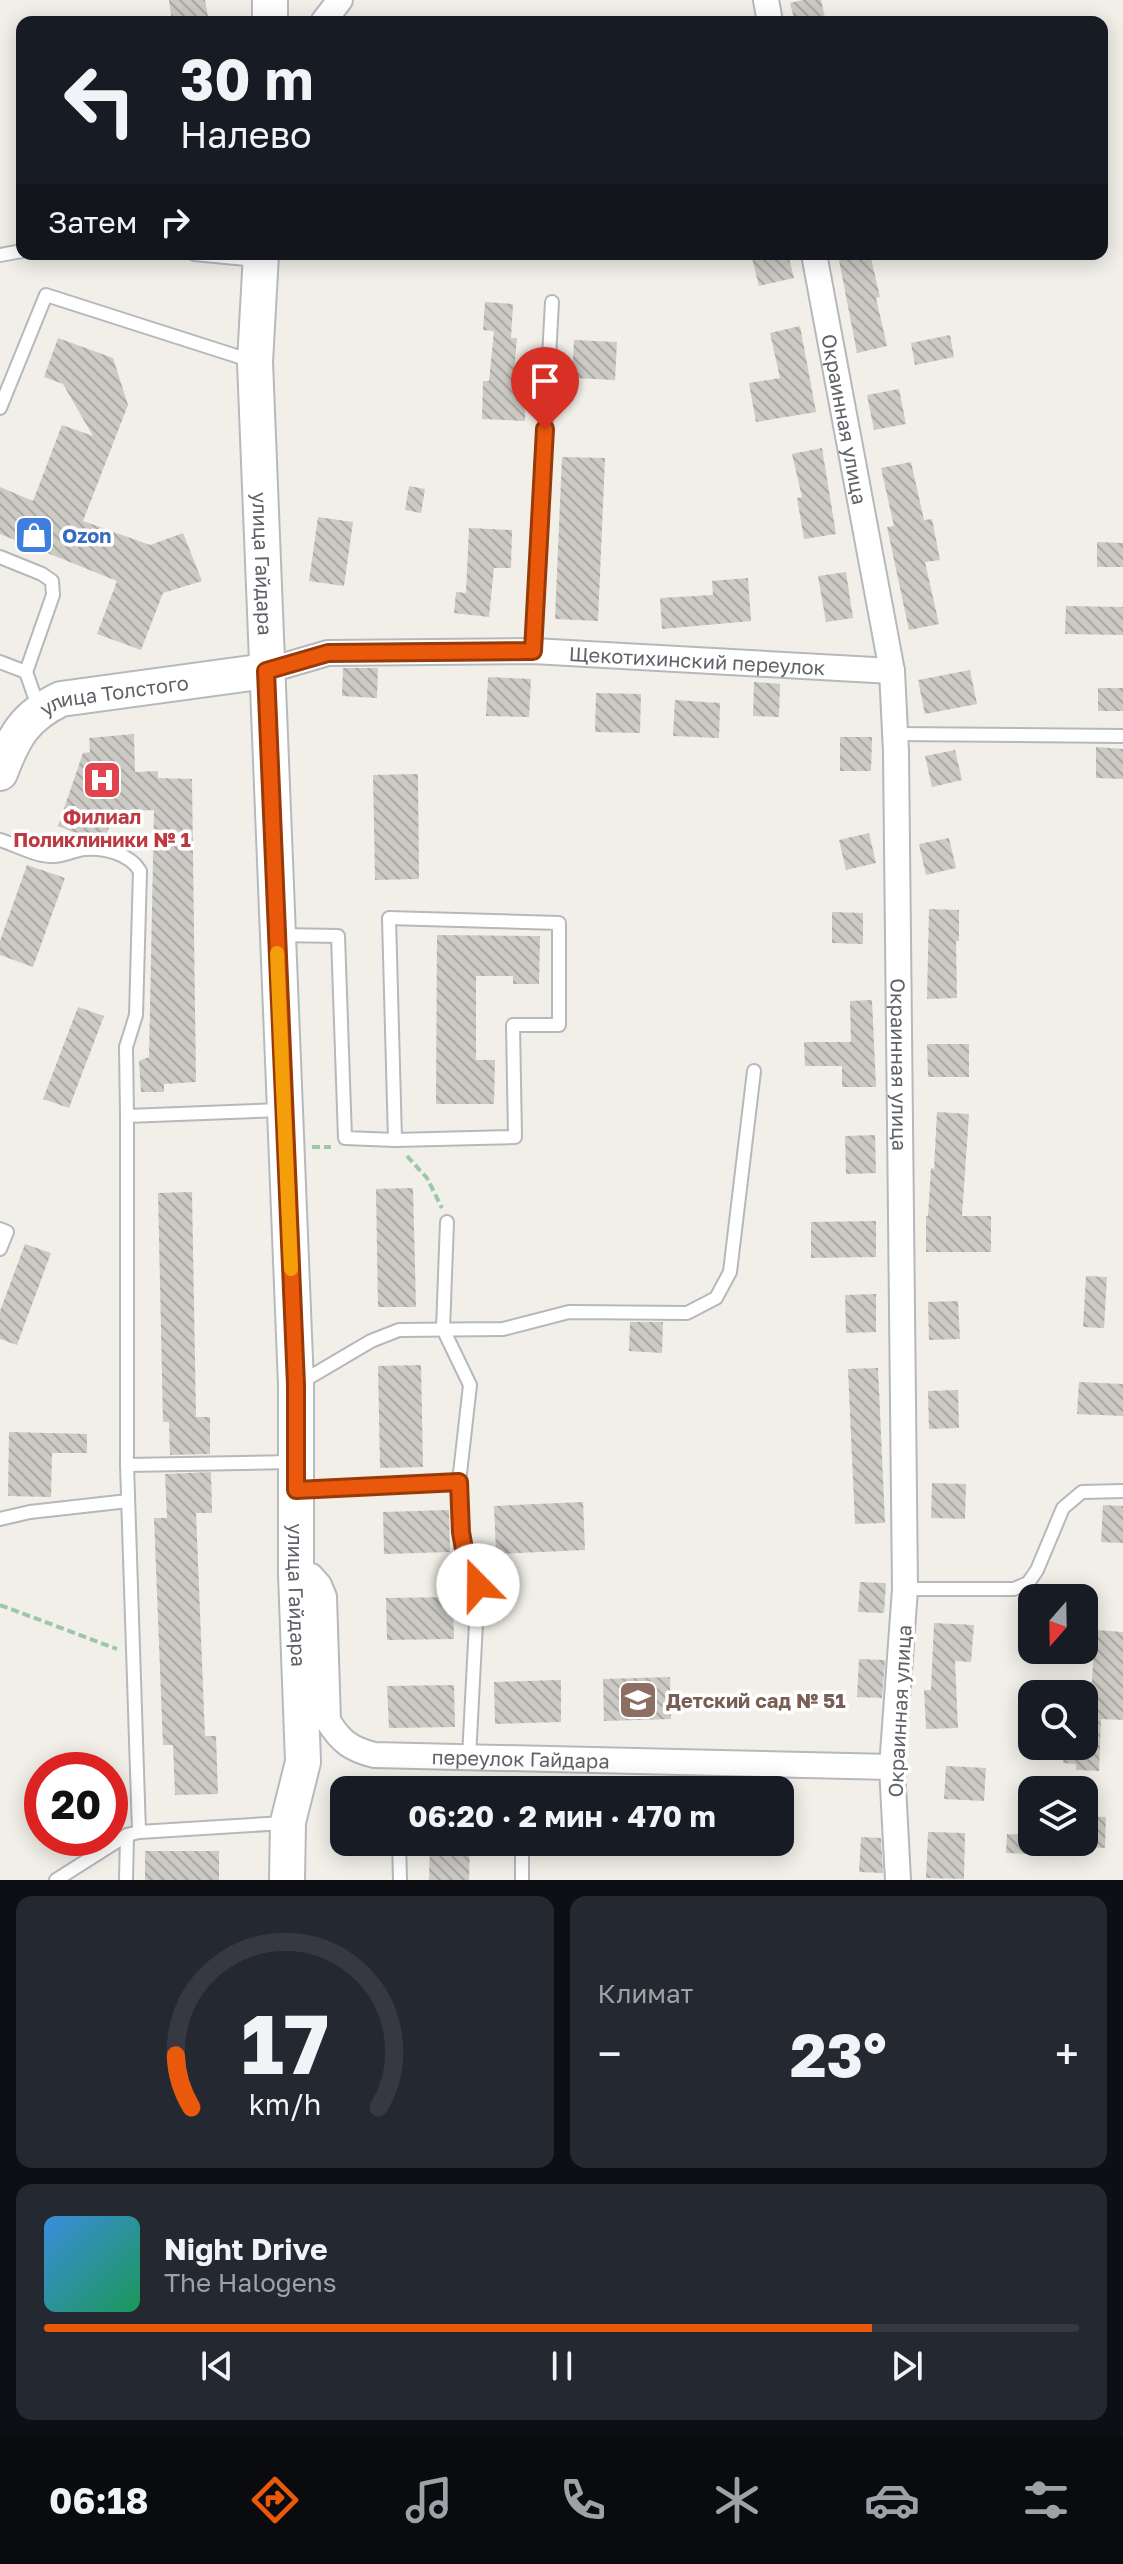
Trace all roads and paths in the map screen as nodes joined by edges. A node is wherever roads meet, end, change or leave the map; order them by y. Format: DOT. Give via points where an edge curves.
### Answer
graph roads {
  1 [pos="340,0"];
  2 [pos="328,16"];
  3 [pos="260,260"];
  4 [pos="815,260"];
  5 [pos="552,302"];
  6 [pos="255,362"];
  7 [pos="0,408"];
  8 [pos="0,557"];
  9 [pos="533,651"];
  10 [pos="0,662"];
  11 [pos="266,671"];
  12 [pos="892,671"];
  13 [pos="26,672"];
  14 [pos="39,709"];
  15 [pos="895,734"];
  16 [pos="1123,736"];
  17 [pos="0,773"];
  18 [pos="0,840"];
  19 [pos="277,935"];
  20 [pos="754,1071"];
  21 [pos="284,1110"];
  22 [pos="127,1116"];
  23 [pos="397,1146"];
  24 [pos="447,1222"];
  25 [pos="0,1229"];
  26 [pos="0,1249"];
  27 [pos="443,1329"];
  28 [pos="296,1385"];
  29 [pos="127,1465"];
  30 [pos="296,1476"];
  31 [pos="459,1482"];
  32 [pos="1123,1491"];
  33 [pos="128,1501"];
  34 [pos="0,1519"];
  35 [pos="296,1574"];
  36 [pos="905,1589"];
  37 [pos="0,1605"];
  38 [pos="133,1655"];
  39 [pos="469,1757"];
  40 [pos="892,1767"];
  41 [pos="288,1822"];
  42 [pos="133,1833"];
  43 [pos="399,1856"];
  44 [pos="522,1856"];
  45 [pos="56,1880"];
  46 [pos="126,1880"];
  47 [pos="287,1880"];
  48 [pos="400,1880"];
  49 [pos="522,1880"];
  50 [pos="898,1880"];
  1 -- 2 [label="street"];
  3 -- 6 [label="street, улица Гайдара"];
  4 -- 12 [label="street, Окраинная улица"];
  5 -- 9 [label="lane"];
  6 -- 7 [label="lane" via="46,295"];
  6 -- 11 [label="street, улица Гайдара"];
  8 -- 13 [label="lane" via="52,581 53,595"];
  9 -- 11 [label="street, Щекотихинский переулок" via="328,653"];
  9 -- 12 [label="street, Щекотихинский переулок"];
  10 -- 13 [label="lane"];
  11 -- 14 [label="street, улица Толстого" via="61,699"];
  11 -- 19 [label="street, улица Гайдара"];
  12 -- 15 [label="street, Окраинная улица"];
  13 -- 14 [label="lane"];
  14 -- 17 [label="street, улица Толстого" via="22,727"];
  15 -- 16 [label="lane"];
  15 -- 36 [label="street, Окраинная улица"];
  18 -- 22 [label="lane" via="54,856 97,848 126,856 140,871 136,1015 126,1047"];
  19 -- 21 [label="street, улица Гайдара"];
  19 -- 23 [label="lane" via="338,936 345,1138"];
  20 -- 27 [label="lane" via="730,1272 716,1298 687,1313 569,1312 503,1329"];
  21 -- 22 [label="lane"];
  21 -- 28 [label="street, улица Гайдара"];
  22 -- 29 [label="lane"];
  23 -- 23 [label="lane" via="515,1137 513,1025 559,1025 559,923 389,918"];
  23 -- 24 [label="path" via="427,1178"];
  24 -- 27 [label="lane"];
  25 -- 26 [label="lane" via="7,1232"];
  27 -- 28 [label="lane" via="399,1330"];
  27 -- 31 [label="lane" via="470,1385"];
  28 -- 30 [label="street, улица Гайдара"];
  29 -- 30 [label="lane"];
  29 -- 33 [label="lane"];
  30 -- 31 [label="lane"];
  30 -- 35 [label="street, улица Гайдара"];
  31 -- 39 [label="lane" via="465,1555 478,1585"];
  32 -- 36 [label="lane" via="1082,1492 1063,1508 1028,1583 1014,1589"];
  33 -- 34 [label="lane"];
  33 -- 38 [label="lane"];
  35 -- 39 [label="street, переулок Гайдара" via="311,1576 324,1597 328,1721 339,1738 353,1750 374,1755"];
  35 -- 41 [label="street, улица Гайдара" via="303,1762"];
  36 -- 40 [label="street, Окраинная улица"];
  37 -- 38 [label="path"];
  38 -- 42 [label="lane"];
  39 -- 40 [label="street, переулок Гайдара"];
  40 -- 50 [label="street, Окраинная улица"];
  41 -- 42 [label="lane"];
  41 -- 47 [label="street, улица Гайдара"];
  42 -- 45 [label="lane"];
  42 -- 46 [label="lane"];
  43 -- 48 [label="lane"];
  44 -- 49 [label="lane"];
}
